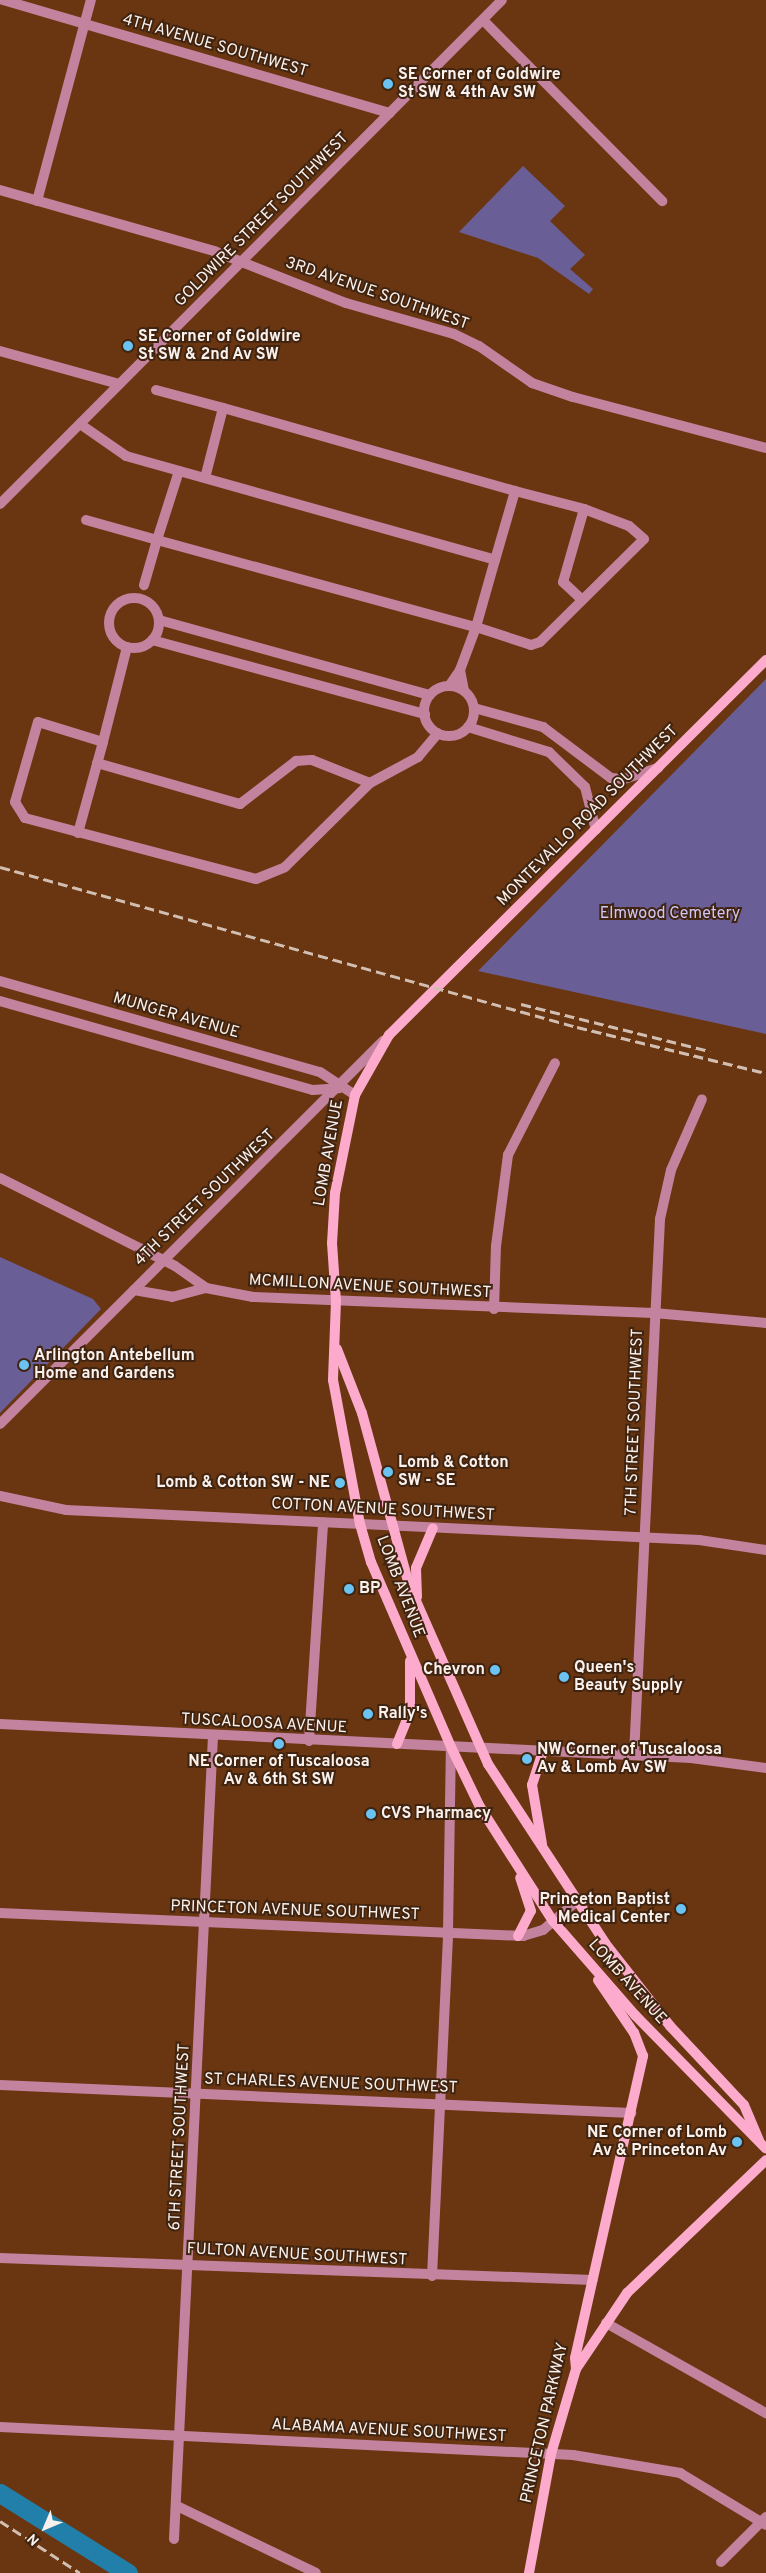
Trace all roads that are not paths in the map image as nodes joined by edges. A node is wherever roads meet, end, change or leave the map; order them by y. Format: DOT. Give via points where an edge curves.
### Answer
graph roads {
  1 [pos="2,0"];
  2 [pos="91,0"];
  3 [pos="502,0"];
  4 [pos="483,20"];
  5 [pos="85,24"];
  6 [pos="390,113"];
  7 [pos="0,190"];
  8 [pos="37,201"];
  9 [pos="662,201"];
  10 [pos="242,261"];
  11 [pos="0,351"];
  12 [pos="119,384"];
  13 [pos="156,390"];
  14 [pos="223,408"];
  15 [pos="80,424"];
  16 [pos="766,448"];
  17 [pos="179,471"];
  18 [pos="205,478"];
  19 [pos="515,490"];
  20 [pos="0,504"];
  21 [pos="584,509"];
  22 [pos="86,520"];
  23 [pos="157,540"];
  24 [pos="495,560"];
  25 [pos="144,585"];
  26 [pos="132,599"];
  27 [pos="582,600"];
  28 [pos="146,602"];
  29 [pos="159,620"];
  30 [pos="476,627"];
  31 [pos="152,640"];
  32 [pos="127,647"];
  33 [pos="766,660"];
  34 [pos="460,670"];
  35 [pos="449,686"];
  36 [pos="464,691"];
  37 [pos="430,695"];
  38 [pos="474,708"];
  39 [pos="425,714"];
  40 [pos="468,727"];
  41 [pos="438,733"];
  42 [pos="103,742"];
  43 [pos="98,763"];
  44 [pos="658,768"];
  45 [pos="370,783"];
  46 [pos="596,830"];
  47 [pos="78,833"];
  48 [pos="1,984"];
  49 [pos="430,993"];
  50 [pos="0,1001"];
  51 [pos="170,1030"];
  52 [pos="389,1035"];
  53 [pos="166,1048"];
  54 [pos="554,1063"];
  55 [pos="340,1088"];
  56 [pos="355,1096"];
  57 [pos="702,1099"];
  58 [pos="0,1178"];
  59 [pos="162,1262"];
  60 [pos="206,1288"];
  61 [pos="134,1290"];
  62 [pos="336,1301"];
  63 [pos="494,1309"];
  64 [pos="654,1313"];
  65 [pos="766,1323"];
  66 [pos="336,1346"];
  67 [pos="0,1424"];
  68 [pos="0,1496"];
  69 [pos="323,1522"];
  70 [pos="360,1524"];
  71 [pos="392,1526"];
  72 [pos="433,1528"];
  73 [pos="645,1537"];
  74 [pos="766,1550"];
  75 [pos="418,1606"];
  76 [pos="410,1656"];
  77 [pos="0,1724"];
  78 [pos="213,1736"];
  79 [pos="309,1740"];
  80 [pos="397,1744"];
  81 [pos="451,1747"];
  82 [pos="480,1749"];
  83 [pos="543,1751"];
  84 [pos="634,1755"];
  85 [pos="766,1768"];
  86 [pos="543,1850"];
  87 [pos="509,1852"];
  88 [pos="577,1902"];
  89 [pos="0,1912"];
  90 [pos="553,1921"];
  91 [pos="206,1922"];
  92 [pos="448,1932"];
  93 [pos="518,1936"];
  94 [pos="583,1956"];
  95 [pos="0,2085"];
  96 [pos="198,2094"];
  97 [pos="441,2104"];
  98 [pos="631,2113"];
  99 [pos="763,2146"];
  100 [pos="766,2160"];
  101 [pos="0,2258"];
  102 [pos="189,2266"];
  103 [pos="432,2276"];
  104 [pos="594,2280"];
  105 [pos="606,2323"];
  106 [pos="576,2369"];
  107 [pos="766,2413"];
  108 [pos="0,2428"];
  109 [pos="182,2436"];
  110 [pos="551,2454"];
  111 [pos="177,2506"];
  112 [pos="765,2521"];
  113 [pos="174,2539"];
  114 [pos="721,2562"];
  115 [pos="316,2573"];
  116 [pos="529,2573"];
  1 -- 5 [label="street, 4TH AVENUE SOUTHWEST"];
  2 -- 5 [label="street"];
  3 -- 4 [label="street, GOLDWIRE STREET SOUTHWEST"];
  4 -- 6 [label="street, GOLDWIRE STREET SOUTHWEST"];
  4 -- 9 [label="street"];
  5 -- 6 [label="street, 4TH AVENUE SOUTHWEST"];
  5 -- 8 [label="street"];
  6 -- 10 [label="street, GOLDWIRE STREET SOUTHWEST"];
  7 -- 8 [label="street, 3RD AVENUE SOUTHWEST"];
  8 -- 10 [label="street, 3RD AVENUE SOUTHWEST"];
  10 -- 12 [label="street, GOLDWIRE STREET SOUTHWEST"];
  10 -- 16 [label="street, 3RD AVENUE SOUTHWEST" via="346,302 454,334 480,346 532,383"];
  11 -- 12 [label="street"];
  12 -- 15 [label="street, GOLDWIRE STREET SOUTHWEST"];
  13 -- 14 [label="street"];
  14 -- 18 [label="street"];
  14 -- 19 [label="street"];
  15 -- 17 [label="street" via="126,456"];
  15 -- 20 [label="street, GOLDWIRE STREET SOUTHWEST"];
  17 -- 18 [label="street"];
  17 -- 23 [label="street"];
  18 -- 24 [label="street"];
  19 -- 21 [label="street"];
  19 -- 24 [label="street"];
  21 -- 27 [label="street" via="563,582"];
  21 -- 27 [label="street" via="629,526 644,539"];
  22 -- 23 [label="street"];
  23 -- 25 [label="street"];
  23 -- 30 [label="street"];
  24 -- 30 [label="street"];
  25 -- 26 [label="street"];
  25 -- 28 [label="street"];
  26 -- 28 [label="street"];
  26 -- 32 [label="street" via="114,608 109,623 114,638"];
  27 -- 30 [label="street" via="540,642 531,645"];
  28 -- 29 [label="street"];
  29 -- 31 [label="street"];
  29 -- 37 [label="street"];
  30 -- 34 [label="street"];
  31 -- 32 [label="street" via="142,646"];
  31 -- 39 [label="street"];
  32 -- 42 [label="street"];
  33 -- 44 [label="main road, MONTEVALLO ROAD SOUTHWEST"];
  34 -- 35 [label="street"];
  34 -- 36 [label="street"];
  35 -- 36 [label="street"];
  35 -- 37 [label="street"];
  36 -- 38 [label="street"];
  37 -- 39 [label="street"];
  38 -- 40 [label="street"];
  38 -- 44 [label="street" via="543,726 611,778 624,779"];
  39 -- 41 [label="street"];
  40 -- 41 [label="street" via="454,735"];
  40 -- 46 [label="street" via="549,752 585,787"];
  41 -- 45 [label="street" via="418,757"];
  42 -- 43 [label="street"];
  42 -- 47 [label="street" via="38,722 15,802 25,818"];
  43 -- 45 [label="street" via="240,804 296,761 312,760"];
  43 -- 47 [label="street"];
  44 -- 46 [label="main road, MONTEVALLO ROAD SOUTHWEST"];
  45 -- 47 [label="street" via="285,867 256,879"];
  46 -- 49 [label="main road, MONTEVALLO ROAD SOUTHWEST"];
  48 -- 51 [label="street, MUNGER AVENUE"];
  49 -- 52 [label="main road, 4TH STREET SOUTHWEST"];
  50 -- 53 [label="street, MUNGER AVENUE"];
  51 -- 53 [label="street"];
  51 -- 55 [label="street, MUNGER AVENUE" via="320,1072"];
  52 -- 55 [label="street, 4TH STREET SOUTHWEST"];
  52 -- 56 [label="main road, LOMB AVENUE"];
  53 -- 55 [label="street, MUNGER AVENUE" via="313,1090"];
  54 -- 63 [label="street" via="508,1155 496,1246"];
  55 -- 56 [label="street, MUNGER AVENUE"];
  55 -- 59 [label="street, 4TH STREET SOUTHWEST"];
  56 -- 62 [label="main road, LOMB AVENUE" via="335,1193 332,1243"];
  57 -- 64 [label="street, 7TH STREET SOUTHWEST" via="665,1188"];
  58 -- 59 [label="street, MCMILLON AVENUE SOUTHWEST"];
  59 -- 60 [label="street, MCMILLON AVENUE SOUTHWEST"];
  59 -- 61 [label="street, 4TH STREET SOUTHWEST"];
  60 -- 61 [label="street" via="172,1297"];
  60 -- 62 [label="street, MCMILLON AVENUE SOUTHWEST" via="254,1297"];
  61 -- 67 [label="street, 4TH STREET SOUTHWEST"];
  62 -- 63 [label="street, MCMILLON AVENUE SOUTHWEST"];
  62 -- 66 [label="main road, LOMB AVENUE"];
  63 -- 64 [label="street, MCMILLON AVENUE SOUTHWEST"];
  64 -- 65 [label="street, MCMILLON AVENUE SOUTHWEST"];
  64 -- 73 [label="street, 7TH STREET SOUTHWEST"];
  66 -- 70 [label="main road, LOMB AVENUE" via="337,1412"];
  66 -- 71 [label="main road, LOMB AVENUE" via="362,1414"];
  68 -- 69 [label="street, COTTON AVENUE SOUTHWEST" via="66,1510"];
  69 -- 70 [label="street, COTTON AVENUE SOUTHWEST"];
  69 -- 79 [label="street"];
  70 -- 71 [label="street, COTTON AVENUE SOUTHWEST"];
  70 -- 76 [label="main road, LOMB AVENUE"];
  71 -- 72 [label="street, COTTON AVENUE SOUTHWEST"];
  71 -- 75 [label="main road, LOMB AVENUE"];
  72 -- 73 [label="street, COTTON AVENUE SOUTHWEST"];
  72 -- 75 [label="main road" via="416,1568"];
  73 -- 74 [label="street, COTTON AVENUE SOUTHWEST"];
  73 -- 84 [label="street, 7TH STREET SOUTHWEST"];
  75 -- 82 [label="main road, LOMB AVENUE"];
  76 -- 80 [label="main road" via="410,1711"];
  76 -- 81 [label="main road, LOMB AVENUE"];
  77 -- 78 [label="street, TUSCALOOSA AVENUE"];
  78 -- 79 [label="street, TUSCALOOSA AVENUE"];
  78 -- 91 [label="street, 6TH STREET SOUTHWEST"];
  79 -- 80 [label="street, TUSCALOOSA AVENUE"];
  80 -- 81 [label="street, TUSCALOOSA AVENUE"];
  81 -- 82 [label="street, TUSCALOOSA AVENUE"];
  81 -- 87 [label="main road, LOMB AVENUE"];
  81 -- 92 [label="street"];
  82 -- 83 [label="street, TUSCALOOSA AVENUE"];
  82 -- 86 [label="main road, LOMB AVENUE"];
  83 -- 84 [label="street, TUSCALOOSA AVENUE"];
  83 -- 86 [label="main road" via="532,1786"];
  84 -- 85 [label="street, TUSCALOOSA AVENUE"];
  86 -- 88 [label="main road, LOMB AVENUE"];
  87 -- 90 [label="main road, LOMB AVENUE"];
  87 -- 93 [label="main road" via="531,1912"];
  88 -- 90 [label="street, PRINCETON AVENUE SOUTHWEST"];
  88 -- 99 [label="main road, LOMB AVENUE" via="670,2026 744,2105"];
  89 -- 91 [label="street, PRINCETON AVENUE SOUTHWEST"];
  90 -- 93 [label="street, PRINCETON AVENUE SOUTHWEST" via="543,1930"];
  90 -- 94 [label="main road, LOMB AVENUE"];
  91 -- 92 [label="street, PRINCETON AVENUE SOUTHWEST"];
  91 -- 96 [label="street, 6TH STREET SOUTHWEST"];
  92 -- 93 [label="street, PRINCETON AVENUE SOUTHWEST"];
  92 -- 97 [label="street"];
  94 -- 98 [label="main road" via="634,2033 643,2056"];
  94 -- 99 [label="main road, LOMB AVENUE"];
  95 -- 96 [label="street, ST CHARLES AVENUE SOUTHWEST"];
  96 -- 97 [label="street, ST CHARLES AVENUE SOUTHWEST"];
  96 -- 102 [label="street, 6TH STREET SOUTHWEST"];
  97 -- 98 [label="street, ST CHARLES AVENUE SOUTHWEST"];
  97 -- 103 [label="street"];
  98 -- 104 [label="main road"];
  100 -- 105 [label="main road" via="627,2293"];
  101 -- 102 [label="street, FULTON AVENUE SOUTHWEST"];
  102 -- 103 [label="street, FULTON AVENUE SOUTHWEST"];
  102 -- 109 [label="street, 6TH STREET SOUTHWEST"];
  103 -- 104 [label="street, FULTON AVENUE SOUTHWEST"];
  104 -- 106 [label="main road, PRINCETON PARKWAY" via="575,2358"];
  105 -- 106 [label="main road"];
  105 -- 107 [label="street"];
  106 -- 110 [label="main road, PRINCETON PARKWAY"];
  108 -- 109 [label="street, ALABAMA AVENUE SOUTHWEST"];
  109 -- 110 [label="street, ALABAMA AVENUE SOUTHWEST"];
  109 -- 111 [label="street, 6TH STREET SOUTHWEST"];
  110 -- 112 [label="street, ALABAMA AVENUE SOUTHWEST" via="680,2473"];
  110 -- 116 [label="main road, PRINCETON PARKWAY"];
  111 -- 113 [label="street, 6TH STREET SOUTHWEST"];
  111 -- 115 [label="street"];
  112 -- 114 [label="street"];
}
